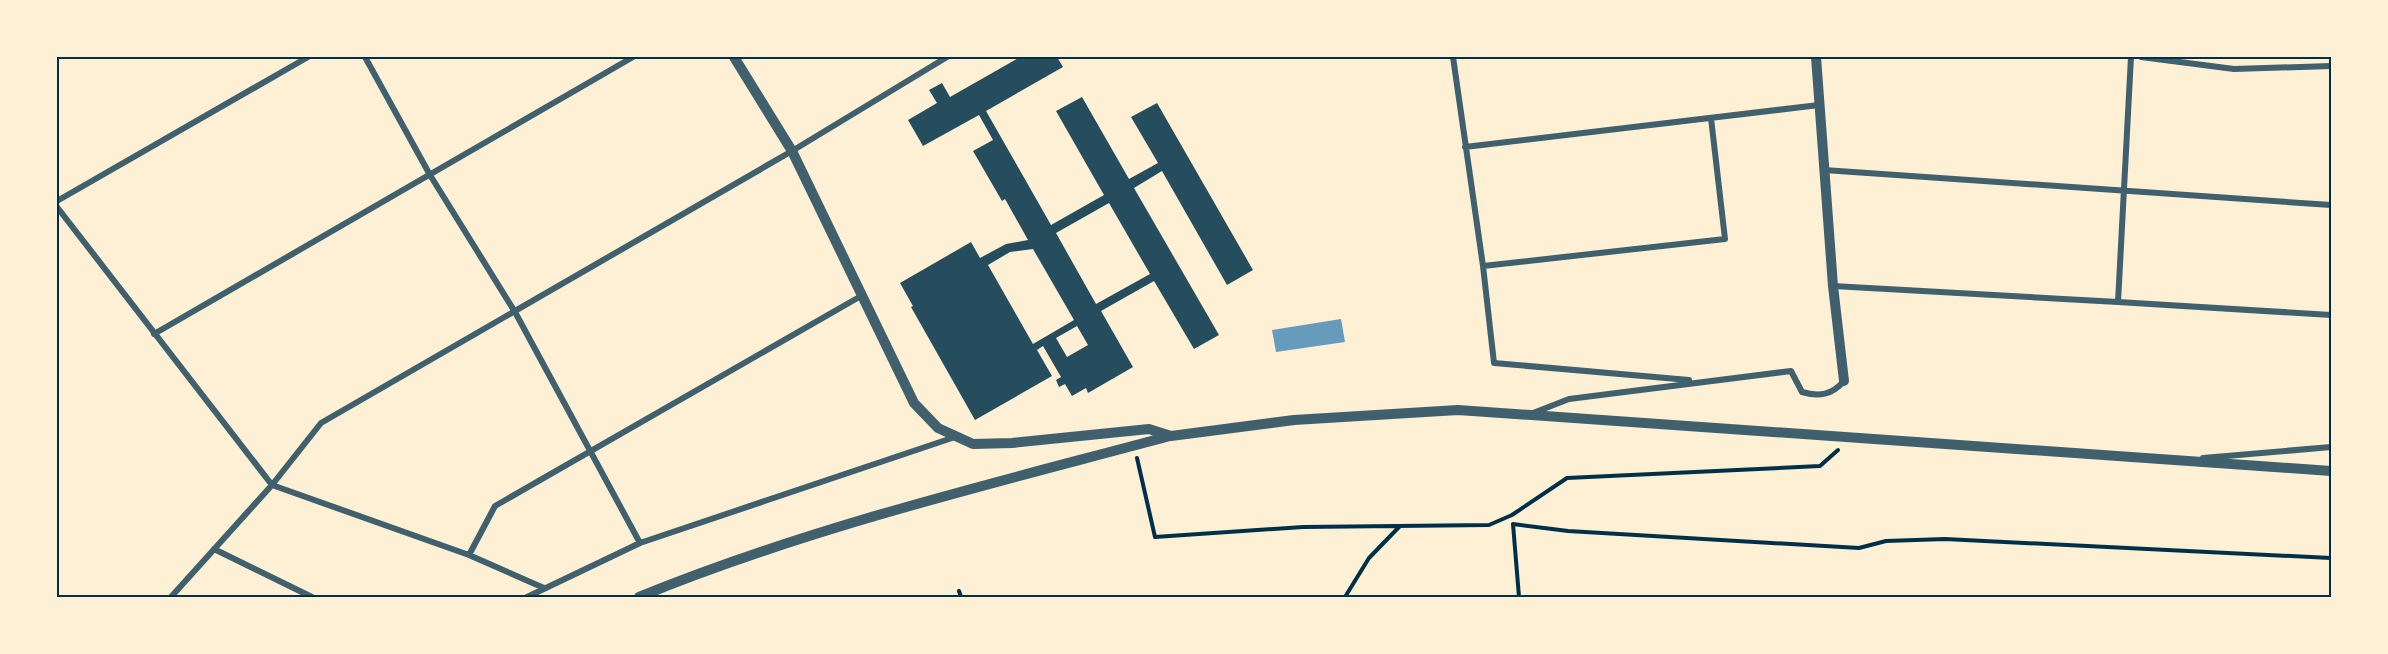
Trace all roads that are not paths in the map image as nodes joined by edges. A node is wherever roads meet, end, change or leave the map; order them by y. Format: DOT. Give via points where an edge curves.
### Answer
graph roads {
  1 [pos="308,57"];
  2 [pos="365,57"];
  3 [pos="633,57"];
  4 [pos="734,57"];
  5 [pos="947,57"];
  6 [pos="1454,57"];
  7 [pos="1816,57"];
  8 [pos="2131,57"];
  9 [pos="2141,57"];
  10 [pos="2331,66"];
  11 [pos="1820,105"];
  12 [pos="1711,118"];
  13 [pos="1465,147"];
  14 [pos="792,151"];
  15 [pos="1824,170"];
  16 [pos="430,175"];
  17 [pos="2126,189"];
  18 [pos="57,201"];
  19 [pos="2331,205"];
  20 [pos="57,207"];
  21 [pos="1482,266"];
  22 [pos="1833,286"];
  23 [pos="861,296"];
  24 [pos="2118,302"];
  25 [pos="515,312"];
  26 [pos="2331,315"];
  27 [pos="154,334"];
  28 [pos="1705,381"];
  29 [pos="1844,381"];
  30 [pos="1530,414"];
  31 [pos="1171,436"];
  32 [pos="955,437"];
  33 [pos="2331,447"];
  34 [pos="591,452"];
  35 [pos="2170,461"];
  36 [pos="2331,471"];
  37 [pos="272,485"];
  38 [pos="640,543"];
  39 [pos="214,549"];
  40 [pos="469,555"];
  41 [pos="544,588"];
  42 [pos="171,597"];
  43 [pos="312,597"];
  44 [pos="527,597"];
  45 [pos="639,597"];
  1 -- 18 [label="street"];
  2 -- 16 [label="street"];
  3 -- 16 [label="street"];
  4 -- 14 [label="street"];
  5 -- 14 [label="street"];
  6 -- 13 [label="street"];
  7 -- 11 [label="street"];
  8 -- 17 [label="street"];
  9 -- 10 [label="street" via="2234,69"];
  11 -- 12 [label="street"];
  11 -- 15 [label="street"];
  12 -- 13 [label="street"];
  12 -- 21 [label="street" via="1725,239"];
  13 -- 21 [label="street"];
  14 -- 23 [label="street"];
  14 -- 25 [label="street"];
  15 -- 17 [label="street"];
  15 -- 22 [label="street"];
  16 -- 25 [label="street"];
  16 -- 27 [label="street"];
  17 -- 19 [label="street"];
  17 -- 24 [label="street"];
  20 -- 27 [label="street"];
  21 -- 28 [label="street" via="1494,363"];
  22 -- 24 [label="street"];
  22 -- 29 [label="street"];
  23 -- 32 [label="street" via="914,403 938,428"];
  23 -- 34 [label="street"];
  24 -- 26 [label="street"];
  25 -- 34 [label="street"];
  25 -- 37 [label="street" via="321,423"];
  27 -- 37 [label="street"];
  28 -- 29 [label="street" via="1791,371 1802,392 1818,396 1837,389"];
  28 -- 30 [label="street" via="1569,399"];
  30 -- 31 [label="street" via="1458,410 1381,413"];
  30 -- 35 [label="street"];
  31 -- 32 [label="street" via="1149,429 1012,443 973,444"];
  31 -- 45 [label="street" via="860,520 718,565"];
  32 -- 38 [label="street"];
  33 -- 35 [label="street"];
  34 -- 38 [label="street"];
  34 -- 40 [label="street" via="495,506"];
  35 -- 36 [label="street"];
  37 -- 39 [label="street"];
  37 -- 40 [label="street"];
  38 -- 41 [label="street"];
  39 -- 42 [label="street"];
  39 -- 43 [label="street"];
  40 -- 41 [label="street"];
  41 -- 44 [label="street"];
}
